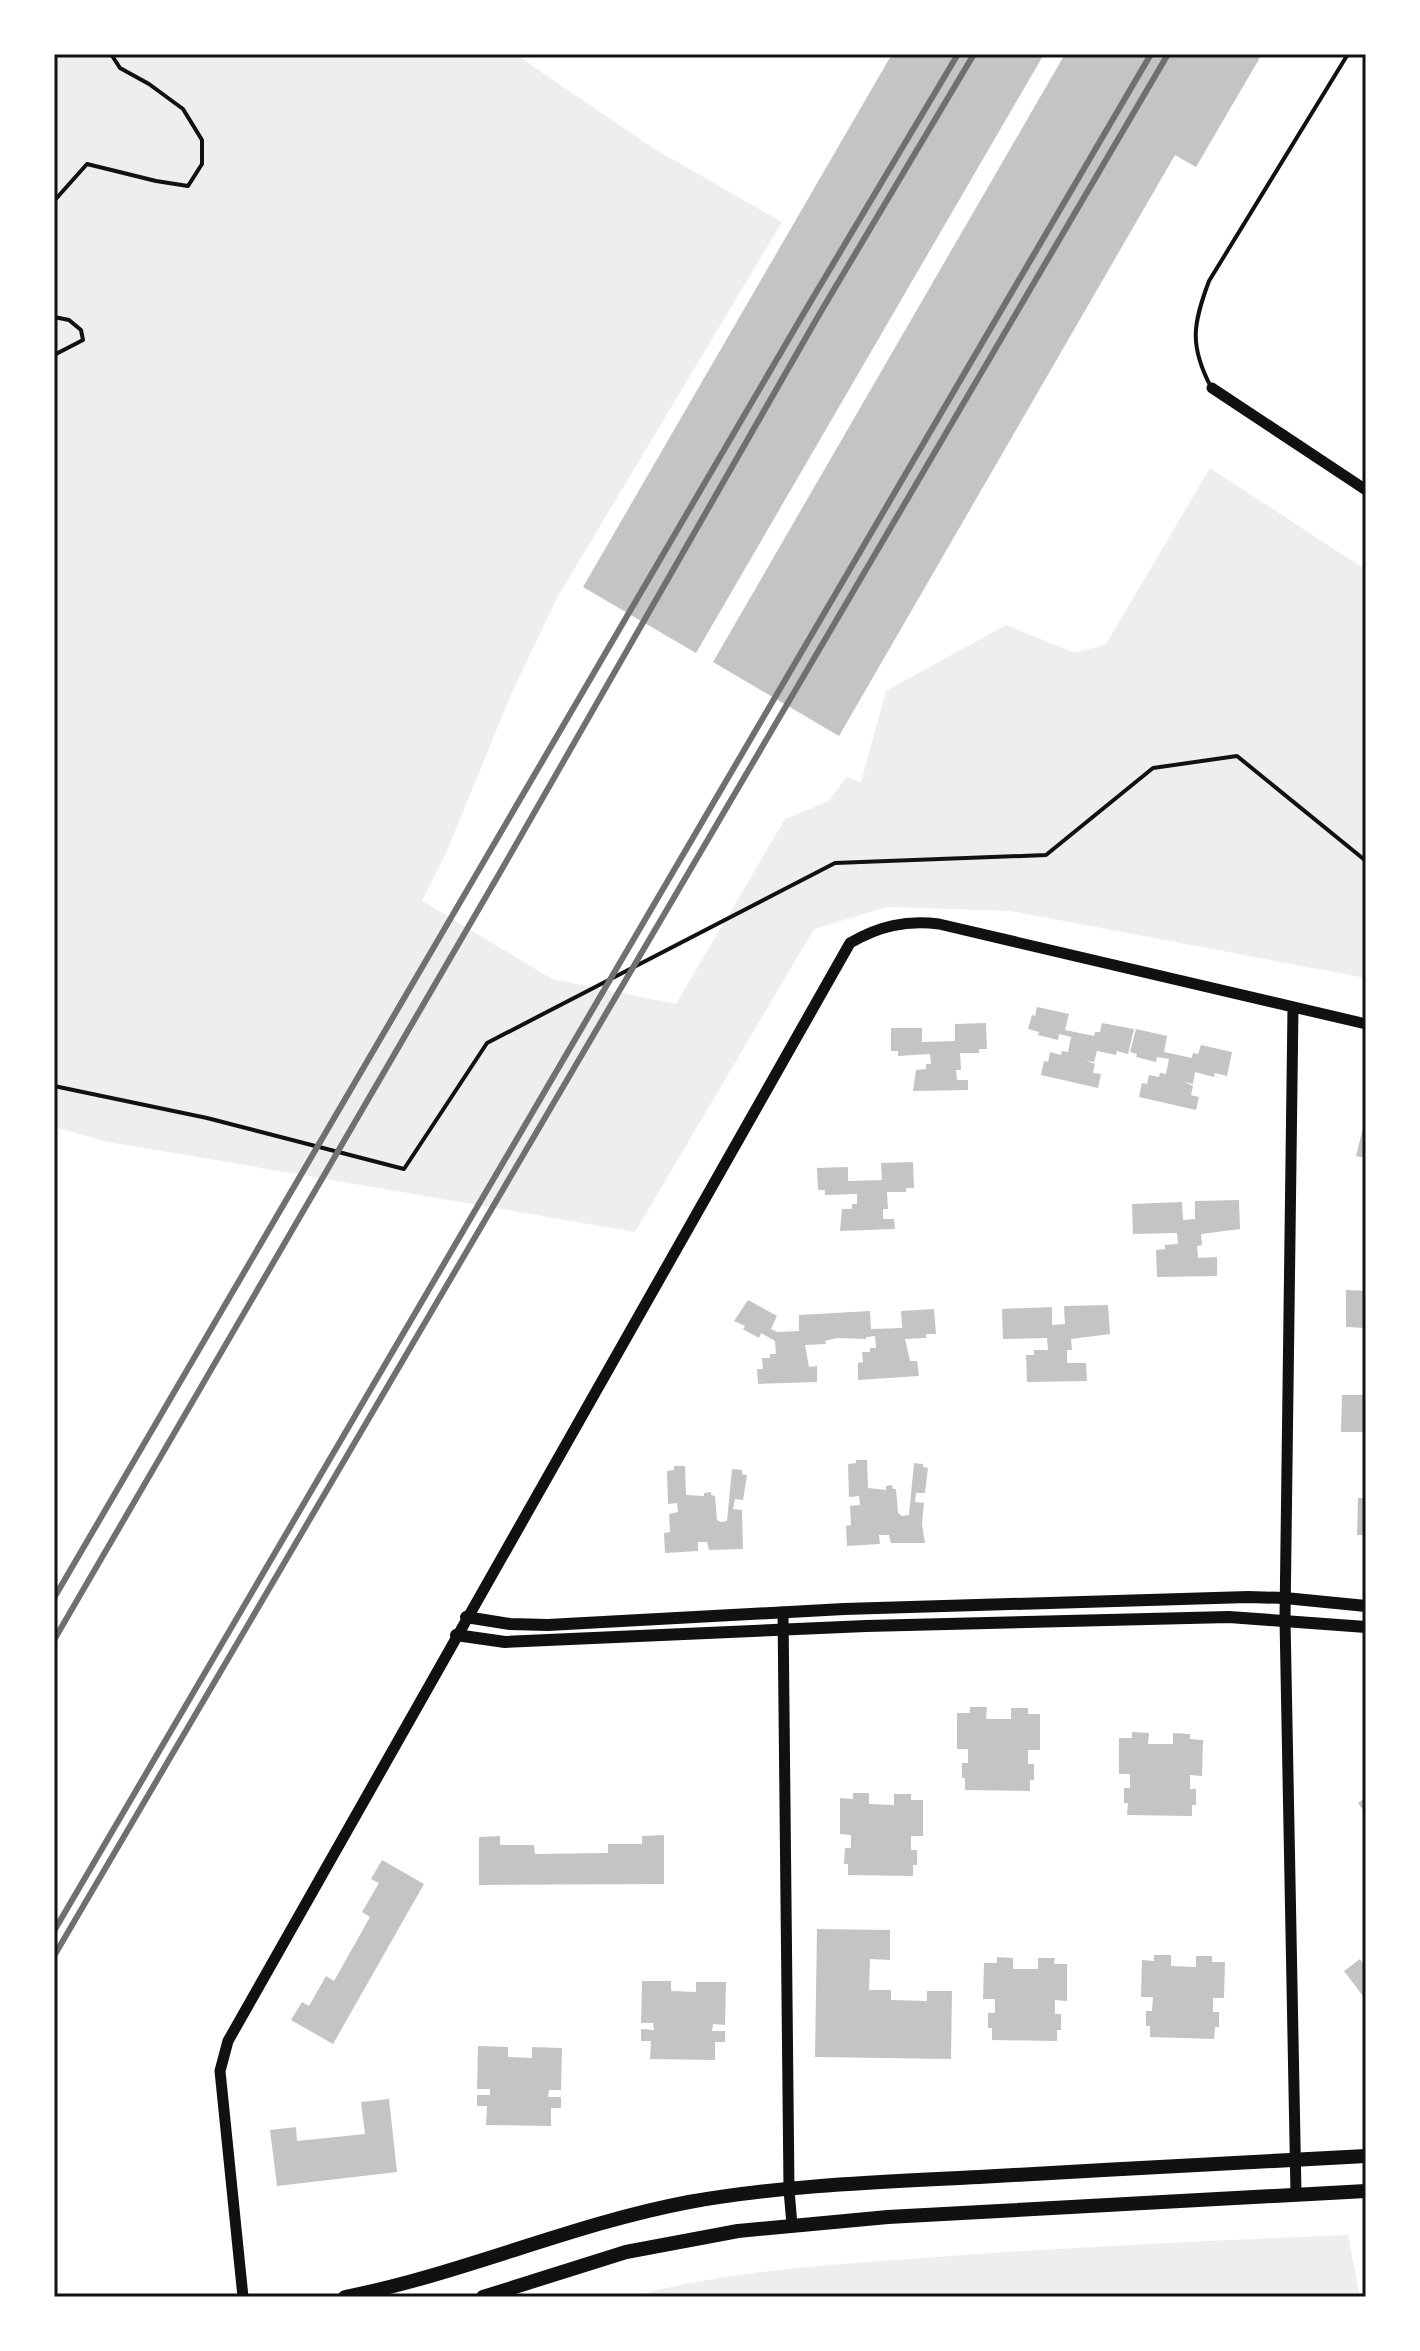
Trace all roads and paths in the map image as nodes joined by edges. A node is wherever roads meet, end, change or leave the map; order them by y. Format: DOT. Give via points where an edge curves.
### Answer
graph roads {
  1 [pos="111,54"];
  2 [pos="1348,54"];
  3 [pos="54,201"];
  4 [pos="54,317"];
  5 [pos="54,355"];
  6 [pos="1212,388"];
  7 [pos="1366,490"];
  8 [pos="1366,861"];
  9 [pos="1293,1007"];
  10 [pos="1366,1024"];
  11 [pos="54,1086"];
  12 [pos="1285,1598"];
  13 [pos="1366,1606"];
  14 [pos="783,1612"];
  15 [pos="466,1617"];
  16 [pos="1285,1619"];
  17 [pos="1366,1627"];
  18 [pos="783,1629"];
  19 [pos="456,1635"];
  20 [pos="1366,2156"];
  21 [pos="1296,2160"];
  22 [pos="789,2190"];
  23 [pos="1366,2191"];
  24 [pos="1296,2194"];
  25 [pos="792,2225"];
  26 [pos="243,2297"];
  27 [pos="345,2297"];
  28 [pos="483,2297"];
  1 -- 3 [label="path" via="120,68 183,109 202,140 202,164 188,186 87,164"];
  2 -- 6 [label="lane" via="1209,281 1195,338 1199,363"];
  4 -- 5 [label="path" via="69,320 81,330 83,340"];
  6 -- 7 [label="street"];
  8 -- 11 [label="path" via="1237,756 1153,768 1046,855 835,863 487,1043 404,1169 207,1118"];
  9 -- 10 [label="street"];
  9 -- 12 [label="street"];
  9 -- 15 [label="street" via="939,924 895,924 850,943"];
  12 -- 13 [label="main road"];
  12 -- 14 [label="main road"];
  12 -- 16 [label="street"];
  14 -- 15 [label="main road" via="548,1625"];
  14 -- 18 [label="street"];
  15 -- 19 [label="street"];
  16 -- 17 [label="main road"];
  16 -- 18 [label="main road"];
  16 -- 21 [label="street"];
  18 -- 19 [label="main road" via="505,1642"];
  18 -- 22 [label="street"];
  19 -- 26 [label="street" via="223,2055 220,2071"];
  20 -- 21 [label="main road"];
  21 -- 22 [label="main road"];
  21 -- 24 [label="street"];
  22 -- 25 [label="street"];
  22 -- 27 [label="main road" via="688,2202"];
  23 -- 24 [label="main road"];
  24 -- 25 [label="main road"];
  25 -- 28 [label="main road" via="626,2252"];
}
